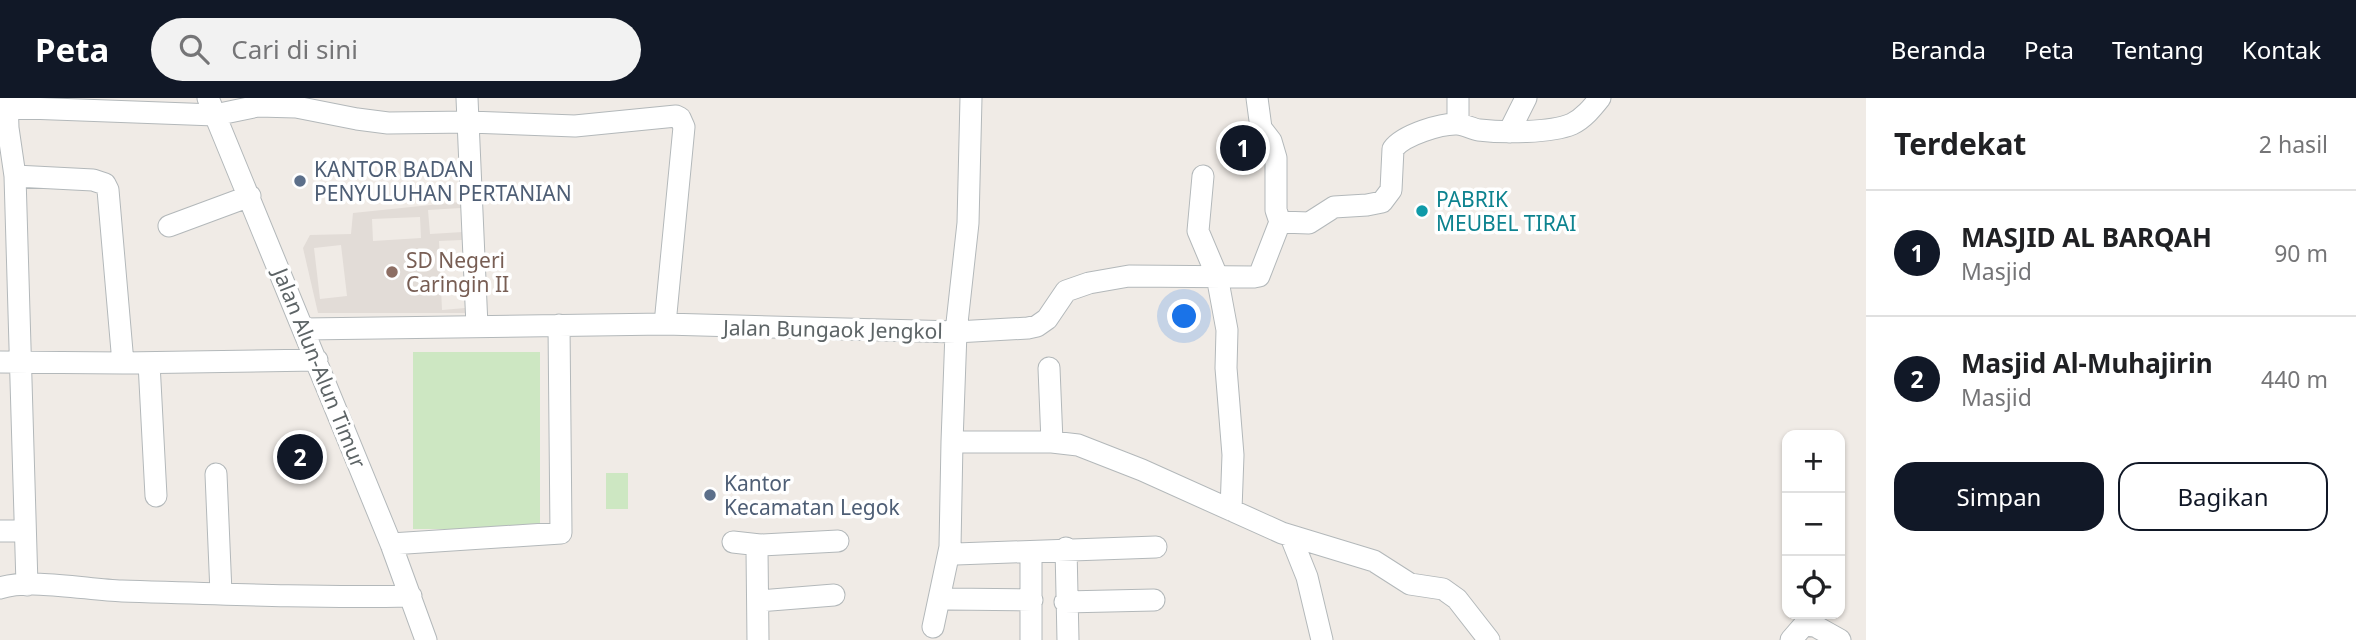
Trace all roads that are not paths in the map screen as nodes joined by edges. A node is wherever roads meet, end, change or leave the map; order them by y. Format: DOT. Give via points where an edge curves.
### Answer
graph roads {
  1 [pos="467,98"];
  2 [pos="971,98"];
  3 [pos="1257,98"];
  4 [pos="1458,98"];
  5 [pos="1526,98"];
  6 [pos="1600,98"];
  7 [pos="5,104"];
  8 [pos="212,106"];
  9 [pos="469,122"];
  10 [pos="1458,124"];
  11 [pos="1509,132"];
  12 [pos="15,176"];
  13 [pos="1203,176"];
  14 [pos="250,196"];
  15 [pos="1280,222"];
  16 [pos="169,226"];
  17 [pos="1217,276"];
  18 [pos="665,324"];
  19 [pos="559,325"];
  20 [pos="477,326"];
  21 [pos="304,329"];
  22 [pos="956,332"];
  23 [pos="317,360"];
  24 [pos="10,362"];
  25 [pos="123,363"];
  26 [pos="149,363"];
  27 [pos="1049,368"];
  28 [pos="952,442"];
  29 [pos="1052,442"];
  30 [pos="216,474"];
  31 [pos="156,496"];
  32 [pos="1231,510"];
  33 [pos="0,531"];
  34 [pos="24,531"];
  35 [pos="1291,537"];
  36 [pos="838,541"];
  37 [pos="733,542"];
  38 [pos="391,544"];
  39 [pos="760,545"];
  40 [pos="1156,547"];
  41 [pos="1066,548"];
  42 [pos="1031,552"];
  43 [pos="956,554"];
  44 [pos="27,585"];
  45 [pos="0,588"];
  46 [pos="221,593"];
  47 [pos="834,595"];
  48 [pos="411,596"];
  49 [pos="948,599"];
  50 [pos="1031,600"];
  51 [pos="1154,600"];
  52 [pos="758,601"];
  53 [pos="1065,602"];
  54 [pos="933,627"];
  55 [pos="426,640"];
  56 [pos="758,640"];
  57 [pos="1031,640"];
  58 [pos="1068,640"];
  59 [pos="1322,640"];
  60 [pos="1489,640"];
  61 [pos="1791,640"];
  62 [pos="1840,640"];
  1 -- 9 [label="street"];
  2 -- 22 [label="street" via="968,223"];
  3 -- 15 [label="street" via="1261,128 1276,158"];
  4 -- 10 [label="street"];
  5 -- 11 [label="street"];
  6 -- 11 [label="street" via="1570,125"];
  7 -- 8 [label="street"];
  7 -- 12 [label="street"];
  8 -- 9 [label="street" via="296,107 388,123"];
  8 -- 14 [label="street, Jalan Alun-Alun Timur"];
  9 -- 18 [label="street" via="575,126 672,114 680,118 684,127"];
  9 -- 20 [label="street"];
  10 -- 11 [label="street"];
  10 -- 15 [label="street" via="1422,132 1397,144 1391,159 1391,190 1382,202 1334,207 1308,223"];
  12 -- 24 [label="street"];
  12 -- 25 [label="street" via="105,184"];
  13 -- 17 [label="street" via="1198,232"];
  14 -- 16 [label="street"];
  14 -- 21 [label="street, Jalan Alun-Alun Timur"];
  15 -- 17 [label="street" via="1259,276"];
  17 -- 22 [label="street" via="1129,276 1089,283 1061,296 1037,326"];
  17 -- 32 [label="street" via="1227,330"];
  18 -- 19 [label="street, Jalan Bungaok Jengkol"];
  18 -- 22 [label="street, Jalan Bungaok Jengkol"];
  19 -- 20 [label="street, Jalan Bungaok Jengkol"];
  19 -- 38 [label="street" via="561,533"];
  20 -- 21 [label="street, Jalan Bungaok Jengkol"];
  21 -- 23 [label="street, Jalan Alun-Alun Timur"];
  22 -- 28 [label="street, Jalan Bungaok Jengkol"];
  23 -- 26 [label="street"];
  23 -- 38 [label="street, Jalan Alun-Alun Timur"];
  24 -- 25 [label="street"];
  24 -- 34 [label="street"];
  25 -- 26 [label="street"];
  26 -- 31 [label="street"];
  27 -- 29 [label="street"];
  28 -- 29 [label="street"];
  28 -- 54 [label="street, Jalan Bungaok Jengkol" via="950,547"];
  29 -- 32 [label="street" via="1078,445"];
  30 -- 46 [label="street"];
  32 -- 35 [label="street"];
  33 -- 34 [label="street"];
  34 -- 44 [label="street"];
  35 -- 59 [label="street" via="1307,577"];
  35 -- 60 [label="street" via="1374,561 1410,584 1443,589 1457,599"];
  36 -- 39 [label="street"];
  37 -- 39 [label="street"];
  38 -- 48 [label="street, Jalan Alun-Alun Timur"];
  39 -- 52 [label="street"];
  40 -- 41 [label="street"];
  41 -- 42 [label="street"];
  41 -- 53 [label="street"];
  42 -- 43 [label="street"];
  42 -- 50 [label="street"];
  44 -- 45 [label="street"];
  44 -- 46 [label="street"];
  46 -- 48 [label="street"];
  47 -- 52 [label="street"];
  48 -- 55 [label="street, Jalan Alun-Alun Timur"];
  49 -- 50 [label="street"];
  50 -- 57 [label="street"];
  51 -- 53 [label="street"];
  52 -- 56 [label="street"];
  53 -- 58 [label="street"];
  61 -- 62 [label="street" via="1804,625"];
}
